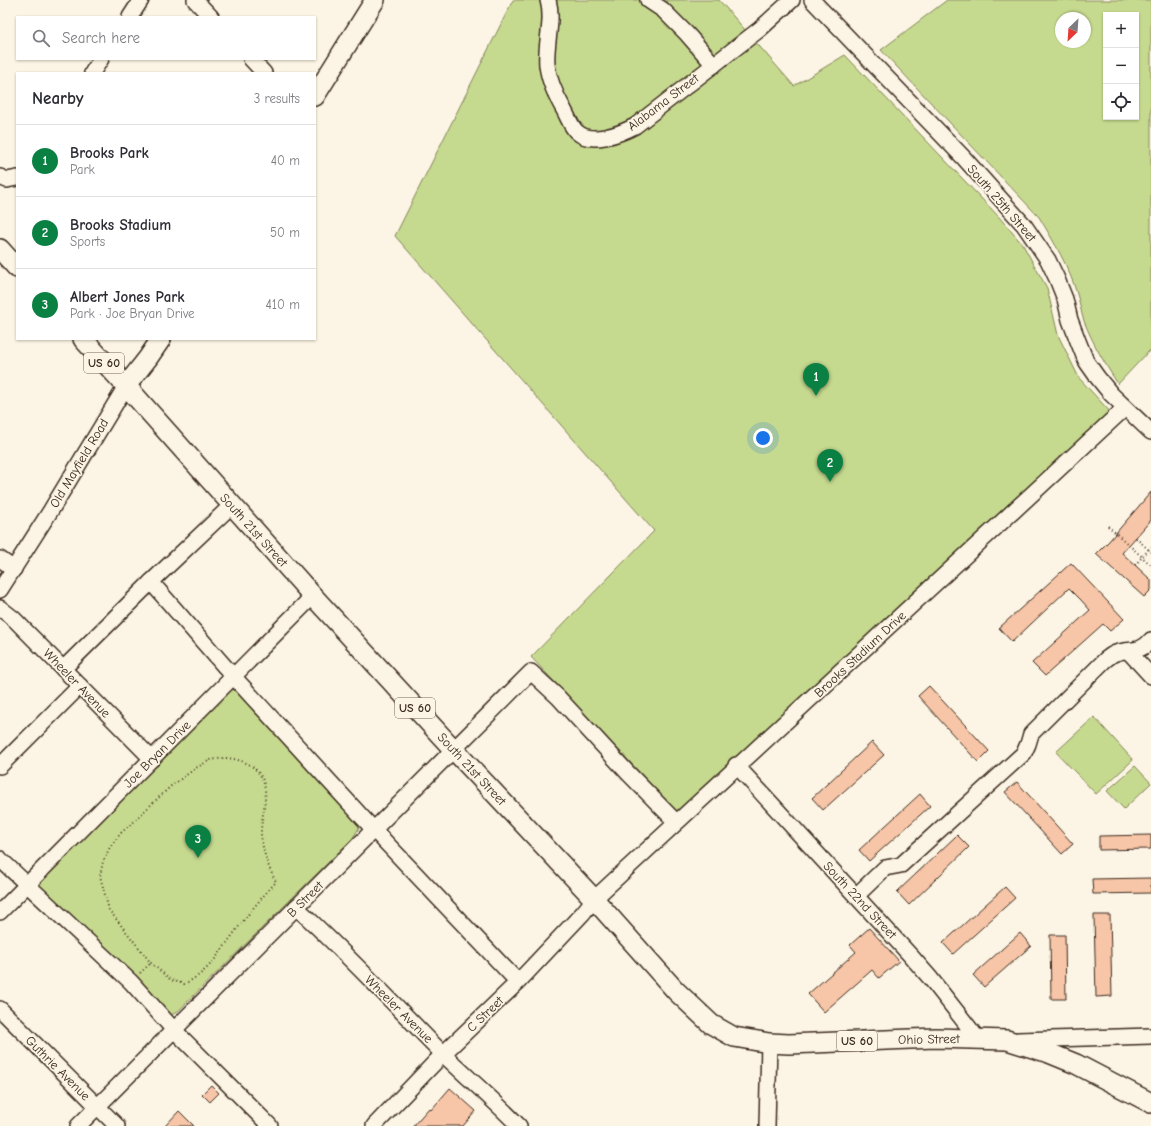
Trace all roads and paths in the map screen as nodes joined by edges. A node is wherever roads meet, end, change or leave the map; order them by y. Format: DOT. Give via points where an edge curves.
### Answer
graph roads {
  1 [pos="141,0"];
  2 [pos="195,0"];
  3 [pos="375,0"];
  4 [pos="548,0"];
  5 [pos="648,0"];
  6 [pos="792,0"];
  7 [pos="812,0"];
  8 [pos="131,16"];
  9 [pos="210,16"];
  10 [pos="101,60"];
  11 [pos="252,60"];
  12 [pos="714,65"];
  13 [pos="93,72"];
  14 [pos="263,72"];
  15 [pos="316,94"];
  16 [pos="0,177"];
  17 [pos="16,179"];
  18 [pos="0,249"];
  19 [pos="16,267"];
  20 [pos="84,340"];
  21 [pos="160,340"];
  22 [pos="126,386"];
  23 [pos="1125,408"];
  24 [pos="1151,432"];
  25 [pos="232,505"];
  26 [pos="1108,526"];
  27 [pos="1136,538"];
  28 [pos="1151,547"];
  29 [pos="1148,550"];
  30 [pos="1151,552"];
  31 [pos="1142,557"];
  32 [pos="0,559"];
  33 [pos="1135,565"];
  34 [pos="1151,565"];
  35 [pos="14,569"];
  36 [pos="150,582"];
  37 [pos="0,590"];
  38 [pos="313,596"];
  39 [pos="0,608"];
  40 [pos="1151,640"];
  41 [pos="1128,651"];
  42 [pos="63,668"];
  43 [pos="233,676"];
  44 [pos="1151,676"];
  45 [pos="80,686"];
  46 [pos="454,750"];
  47 [pos="152,760"];
  48 [pos="0,766"];
  49 [pos="736,766"];
  50 [pos="676,822"];
  51 [pos="374,830"];
  52 [pos="0,859"];
  53 [pos="27,885"];
  54 [pos="856,896"];
  55 [pos="594,899"];
  56 [pos="296,907"];
  57 [pos="0,912"];
  58 [pos="151,962"];
  59 [pos="518,982"];
  60 [pos="0,1009"];
  61 [pos="711,1024"];
  62 [pos="174,1030"];
  63 [pos="1151,1036"];
  64 [pos="978,1039"];
  65 [pos="1007,1040"];
  66 [pos="769,1043"];
  67 [pos="443,1054"];
  68 [pos="1151,1103"];
  69 [pos="98,1107"];
  70 [pos="78,1126"];
  71 [pos="117,1126"];
  72 [pos="270,1126"];
  73 [pos="374,1126"];
  74 [pos="520,1126"];
  75 [pos="767,1126"];
  1 -- 8 [label="street"];
  2 -- 9 [label="street"];
  3 -- 15 [label="main road"];
  4 -- 12 [label="street, Alabama Street" via="549,77 577,132 590,138 613,136 635,126"];
  5 -- 12 [label="street" via="663,10"];
  6 -- 12 [label="street, Alabama Street"];
  7 -- 23 [label="street, South 25th Street" via="963,157 1024,225 1048,260 1057,279 1086,361 1110,394"];
  10 -- 13 [label="street"];
  11 -- 14 [label="street"];
  16 -- 17 [label="street" via="7,180"];
  18 -- 19 [label="main road"];
  20 -- 22 [label="main road, US 60"];
  21 -- 22 [label="main road, Old Mayfield Road"];
  22 -- 25 [label="main road, South 21st Street / US 60"];
  22 -- 35 [label="street, Old Mayfield Road"];
  23 -- 24 [label="street, South 25th Street"];
  23 -- 49 [label="street, Brooks Stadium Drive"];
  25 -- 36 [label="street"];
  25 -- 38 [label="main road, South 21st Street / US 60"];
  26 -- 31 [label="path"];
  27 -- 29 [label="path"];
  28 -- 29 [label="path"];
  29 -- 30 [label="path"];
  29 -- 31 [label="path"];
  31 -- 33 [label="path"];
  31 -- 34 [label="path"];
  32 -- 35 [label="street"];
  35 -- 37 [label="street, Old Mayfield Road"];
  36 -- 42 [label="street"];
  36 -- 43 [label="street"];
  38 -- 43 [label="street, Joe Bryan Drive"];
  38 -- 46 [label="main road, South 21st Street / US 60"];
  39 -- 42 [label="street, Wheeler Avenue"];
  40 -- 41 [label="street" via="1146,646"];
  41 -- 44 [label="street"];
  41 -- 54 [label="street" via="1116,653 1105,660 1031,734 1024,753 901,865 885,868"];
  42 -- 45 [label="street, Wheeler Avenue"];
  43 -- 47 [label="street, Joe Bryan Drive"];
  43 -- 51 [label="street"];
  45 -- 47 [label="street, Wheeler Avenue"];
  45 -- 48 [label="street"];
  46 -- 50 [label="street, B Street" via="531,672 558,697"];
  46 -- 51 [label="street, B Street"];
  46 -- 55 [label="main road, South 21st Street / US 60"];
  47 -- 53 [label="street, Joe Bryan Drive"];
  49 -- 50 [label="street, Brooks Stadium Drive"];
  49 -- 54 [label="street, South 22nd Street"];
  50 -- 55 [label="street, Brooks Stadium Drive"];
  51 -- 56 [label="street, B Street"];
  51 -- 59 [label="street"];
  52 -- 53 [label="street"];
  53 -- 57 [label="street, Joe Bryan Drive"];
  53 -- 62 [label="street" via="131,982"];
  54 -- 64 [label="street, South 22nd Street" via="931,979"];
  55 -- 59 [label="street, C Street" via="583,914"];
  55 -- 61 [label="main road, South 21st Street / US 60" via="676,991"];
  56 -- 62 [label="street, B Street"];
  56 -- 67 [label="street, Wheeler Avenue"];
  58 -- 58 [label="path" via="170,980 184,984 196,979 214,961 276,882 265,856 261,834 266,789 262,776 252,766 238,759 210,760 183,777 122,833 103,862 100,876 109,910"];
  59 -- 67 [label="street, C Street"];
  60 -- 69 [label="street, Guthrie Avenue"];
  61 -- 66 [label="main road, Ohio Street / US 60" via="734,1037"];
  62 -- 69 [label="street, B Street"];
  62 -- 72 [label="street"];
  63 -- 65 [label="street, Ohio Street"];
  64 -- 65 [label="main road, Ohio Street / US 60"];
  64 -- 66 [label="main road, Ohio Street / US 60"];
  65 -- 68 [label="main road, US 60" via="1076,1064"];
  66 -- 75 [label="street"];
  67 -- 73 [label="street, C Street"];
  67 -- 74 [label="street, Wheeler Avenue"];
  69 -- 70 [label="street, B Street"];
  69 -- 71 [label="street, Guthrie Avenue"];
}
